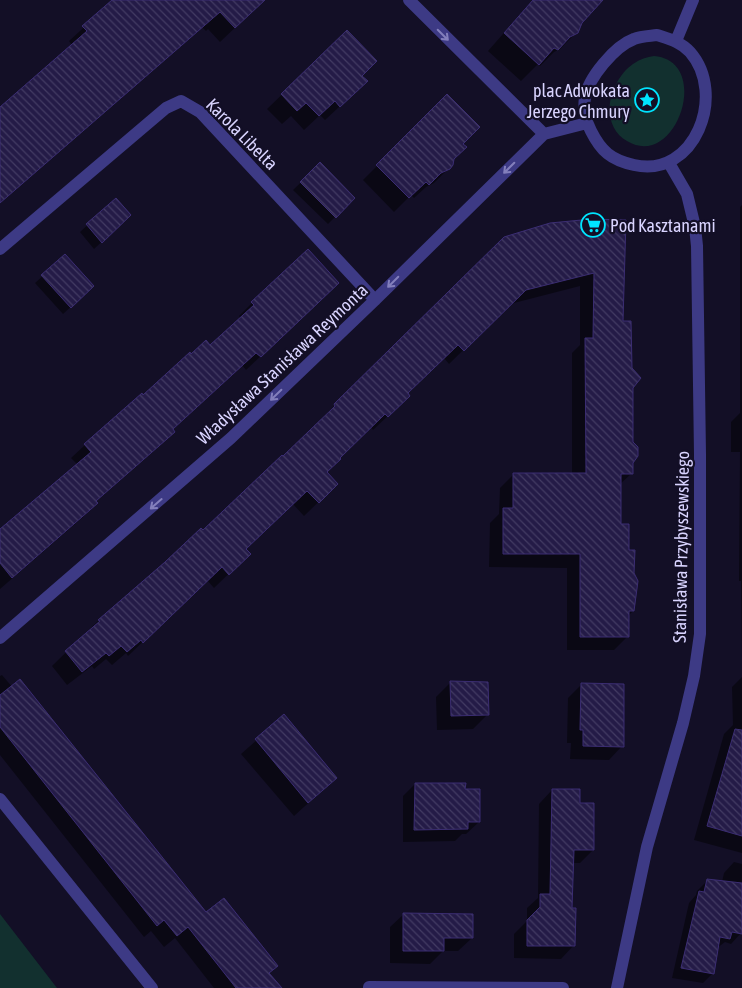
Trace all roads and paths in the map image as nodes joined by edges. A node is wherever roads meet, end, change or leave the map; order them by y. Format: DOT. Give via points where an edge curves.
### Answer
graph roads {
  1 [pos="409,0"];
  2 [pos="693,0"];
  3 [pos="676,41"];
  4 [pos="586,123"];
  5 [pos="544,134"];
  6 [pos="669,163"];
  7 [pos="0,249"];
  8 [pos="375,300"];
  9 [pos="0,638"];
  10 [pos="0,799"];
  11 [pos="370,986"];
  12 [pos="152,988"];
  13 [pos="563,988"];
  14 [pos="617,988"];
  1 -- 5 [label="street, one-way"];
  2 -- 3 [label="street"];
  3 -- 4 [label="street" via="657,35 634,38 624,44 595,75 585,98"];
  3 -- 6 [label="street" via="690,52 698,65 706,97 702,124 693,141"];
  4 -- 5 [label="street, Władysława Stanisława Reymonta"];
  4 -- 6 [label="street" via="598,146 611,157 642,167"];
  5 -- 8 [label="street, Władysława Stanisława Reymonta, one-way"];
  6 -- 14 [label="street, Stanisława Przybyszewskiego" via="687,194 697,246 700,634 683,723 649,838"];
  7 -- 8 [label="street, Karola Libelta" via="166,108 181,101 200,112"];
  8 -- 9 [label="street, Władysława Stanisława Reymonta, one-way" via="231,438"];
  10 -- 12 [label="street"];
  11 -- 13 [label="street"];
}
